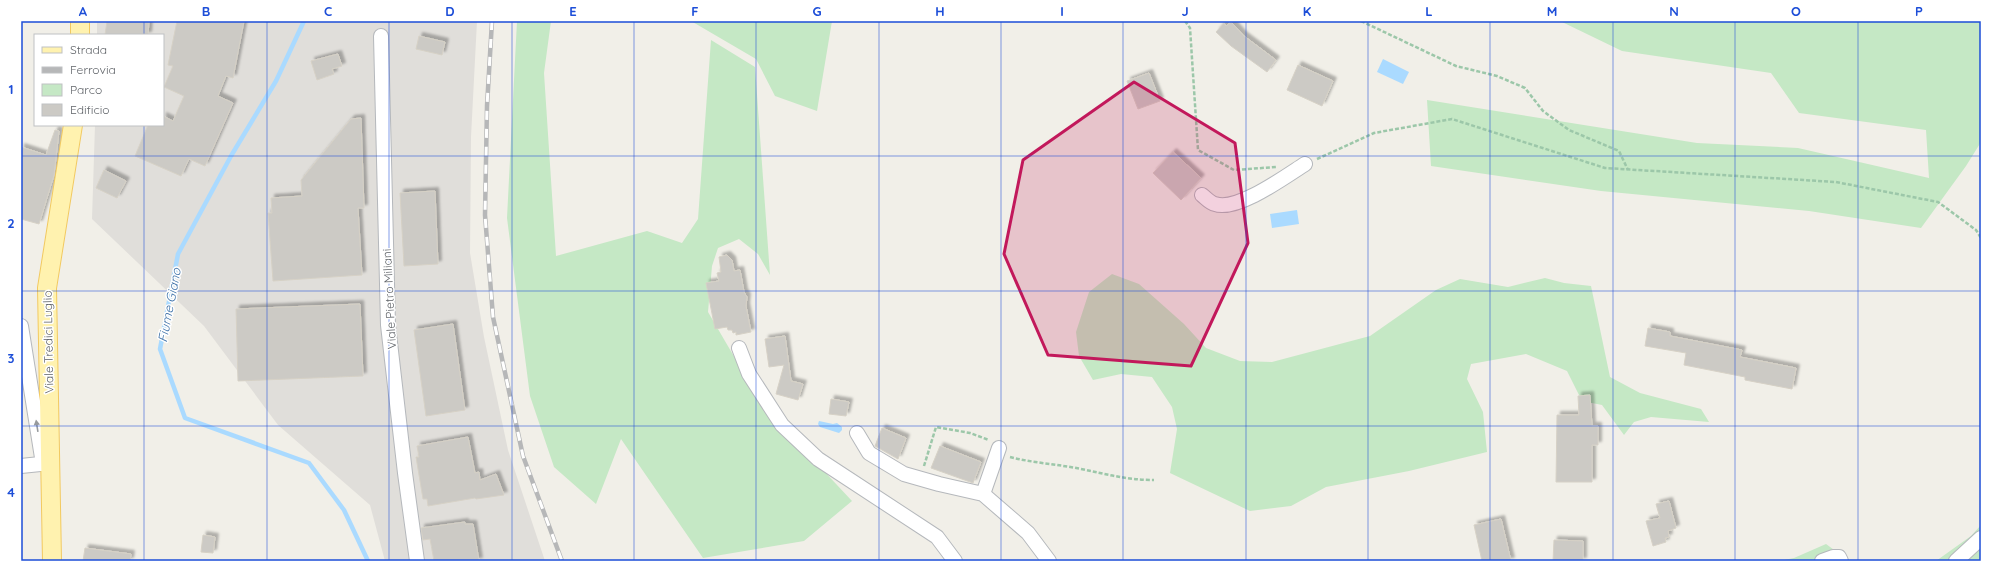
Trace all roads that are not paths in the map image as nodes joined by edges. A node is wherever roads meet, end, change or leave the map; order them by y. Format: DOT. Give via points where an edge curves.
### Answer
graph roads {
  1 [pos="80,21"];
  2 [pos="80,34"];
  3 [pos="381,36"];
  4 [pos="73,126"];
  5 [pos="1305,164"];
  6 [pos="1202,195"];
  7 [pos="21,326"];
  8 [pos="739,348"];
  9 [pos="857,433"];
  10 [pos="999,448"];
  11 [pos="47,464"];
  12 [pos="21,466"];
  13 [pos="983,494"];
  14 [pos="1981,538"];
  15 [pos="52,561"];
  16 [pos="417,561"];
  17 [pos="955,561"];
  18 [pos="1049,561"];
  19 [pos="1822,561"];
  20 [pos="1841,561"];
  21 [pos="1956,561"];
  1 -- 2 [label="main road"];
  3 -- 16 [label="street, Viale Pietro Miliani" via="388,325"];
  4 -- 11 [label="main road, Viale Tredici Luglio" via="47,288"];
  5 -- 6 [label="street" via="1258,194 1230,204 1215,204"];
  11 -- 7 [label="street, Viale Tredici Luglio, one-way"];
  8 -- 17 [label="street" via="749,374 782,425 818,459 937,538"];
  9 -- 13 [label="street" via="869,453 904,474"];
  10 -- 13 [label="street"];
  11 -- 12 [label="street"];
  11 -- 15 [label="main road, Viale Tredici Luglio"];
  13 -- 18 [label="street" via="1028,533"];
  14 -- 21 [label="street"];
  19 -- 20 [label="street" via="1833,556 1839,557"];
}
